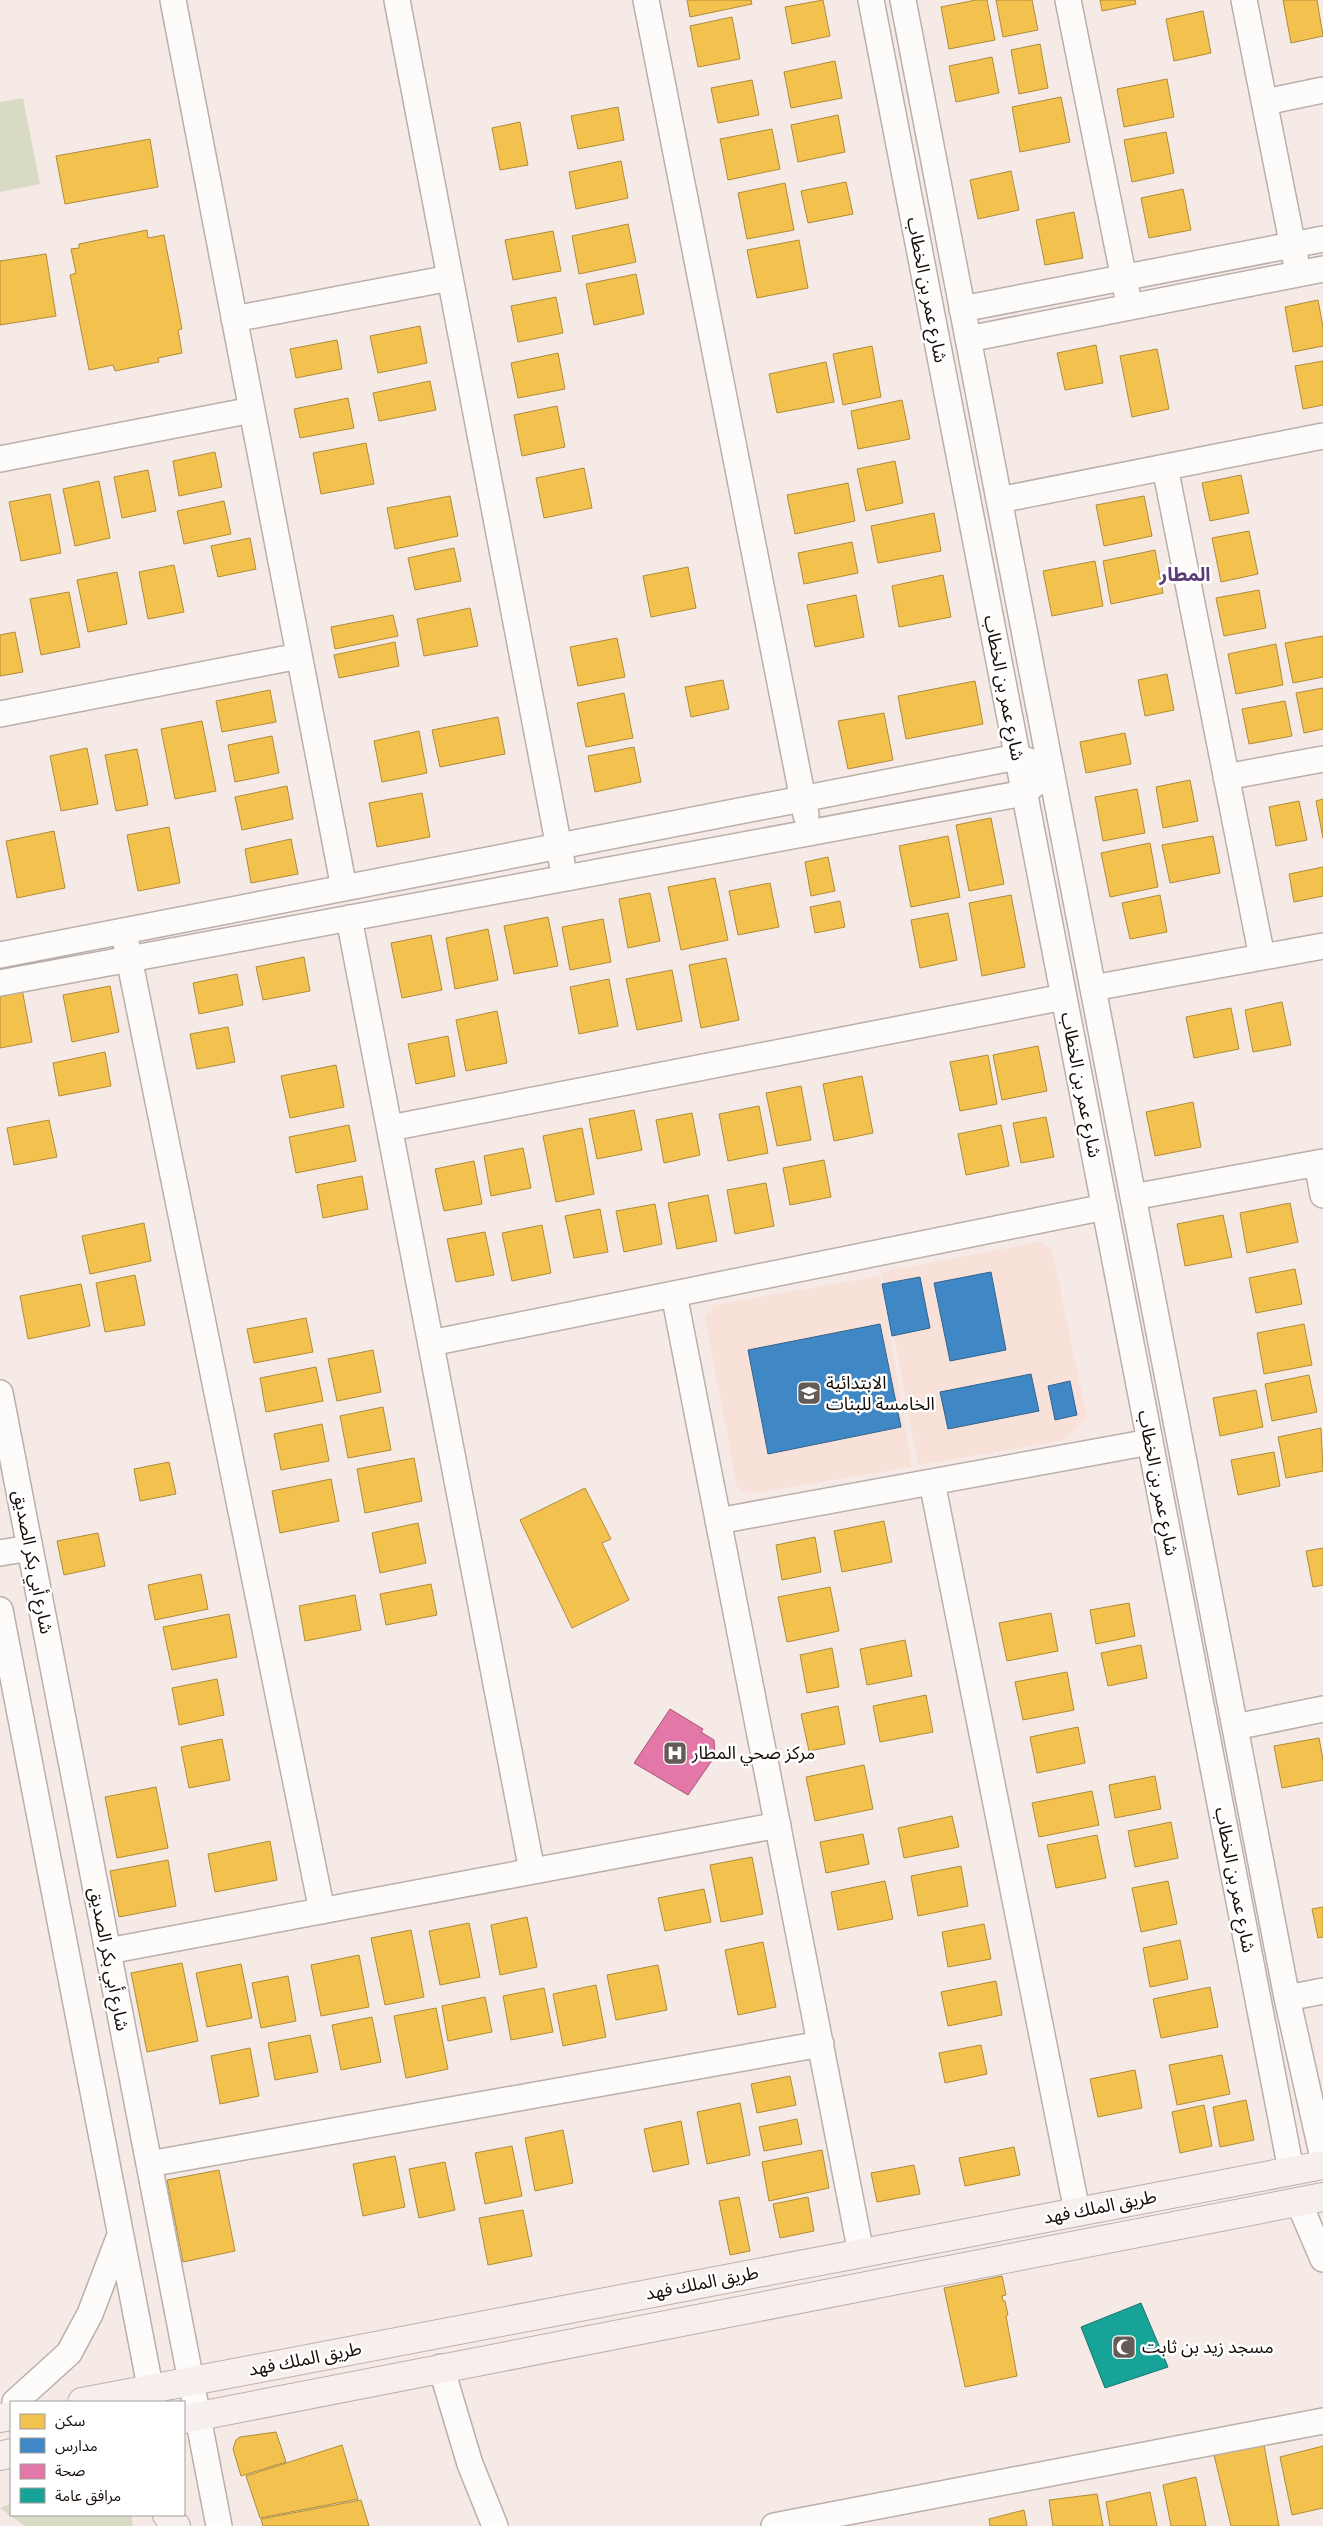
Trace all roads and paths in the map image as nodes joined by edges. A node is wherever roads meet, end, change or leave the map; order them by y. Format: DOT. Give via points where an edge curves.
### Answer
graph roads {
  1 [pos="173,0"];
  2 [pos="398,0"];
  3 [pos="646,0"];
  4 [pos="871,0"];
  5 [pos="903,0"];
  6 [pos="1068,0"];
  7 [pos="1244,0"];
  8 [pos="1323,90"];
  9 [pos="1265,102"];
  10 [pos="1323,239"];
  11 [pos="1292,245"];
  12 [pos="1323,269"];
  13 [pos="1298,274"];
  14 [pos="450,278"];
  15 [pos="1124,278"];
  16 [pos="1129,308"];
  17 [pos="962,309"];
  18 [pos="234,319"];
  19 [pos="968,339"];
  20 [pos="252,410"];
  21 [pos="1323,436"];
  22 [pos="0,459"];
  23 [pos="1165,467"];
  24 [pos="999,500"];
  25 [pos="299,656"];
  26 [pos="0,714"];
  27 [pos="1017,757"];
  28 [pos="1323,759"];
  29 [pos="1052,769"];
  30 [pos="1226,777"];
  31 [pos="1024,793"];
  32 [pos="803,799"];
  33 [pos="810,833"];
  34 [pos="559,847"];
  35 [pos="564,878"];
  36 [pos="344,888"];
  37 [pos="349,918"];
  38 [pos="123,931"];
  39 [pos="1323,946"];
  40 [pos="0,955"];
  41 [pos="1262,957"];
  42 [pos="129,958"];
  43 [pos="0,982"];
  44 [pos="1093,988"];
  45 [pos="1064,997"];
  46 [pos="390,1128"];
  47 [pos="1320,1163"];
  48 [pos="1323,1195"];
  49 [pos="1133,1197"];
  50 [pos="1105,1207"];
  51 [pos="674,1294"];
  52 [pos="431,1342"];
  53 [pos="0,1393"];
  54 [pos="1150,1442"];
  55 [pos="6,1460"];
  56 [pos="932,1482"];
  57 [pos="718,1521"];
  58 [pos="30,1548"];
  59 [pos="0,1554"];
  60 [pos="0,1610"];
  61 [pos="1323,1709"];
  62 [pos="1235,1727"];
  63 [pos="778,1825"];
  64 [pos="532,1871"];
  65 [pos="322,1911"];
  66 [pos="108,1951"];
  67 [pos="1323,1991"];
  68 [pos="1287,1998"];
  69 [pos="821,2044"];
  70 [pos="1323,2158"];
  71 [pos="149,2164"];
  72 [pos="1323,2165"];
  73 [pos="1291,2170"];
  74 [pos="1311,2200"];
  75 [pos="1077,2212"];
  76 [pos="120,2235"];
  77 [pos="861,2253"];
  78 [pos="1323,2259"];
  79 [pos="441,2368"];
  80 [pos="191,2381"];
  81 [pos="152,2396"];
  82 [pos="17,2401"];
  83 [pos="94,2401"];
  84 [pos="10,2407"];
  85 [pos="0,2417"];
  86 [pos="191,2418"];
  87 [pos="1323,2421"];
  88 [pos="168,2516"];
  89 [pos="177,2526"];
  90 [pos="219,2526"];
  91 [pos="495,2526"];
  92 [pos="774,2526"];
  1 -- 18 [label="street"];
  2 -- 14 [label="street"];
  3 -- 32 [label="street"];
  4 -- 27 [label="street, شارع عمر بن الخطاب"];
  5 -- 17 [label="street, شارع عمر بن الخطاب"];
  6 -- 15 [label="street"];
  7 -- 9 [label="street"];
  8 -- 9 [label="street"];
  9 -- 11 [label="street"];
  10 -- 11 [label="street"];
  11 -- 13 [label="street"];
  11 -- 15 [label="street"];
  12 -- 13 [label="street"];
  13 -- 16 [label="street"];
  14 -- 18 [label="street"];
  14 -- 34 [label="street"];
  15 -- 16 [label="street"];
  15 -- 17 [label="street"];
  16 -- 19 [label="street"];
  17 -- 19 [label="street, شارع عمر بن الخطاب"];
  18 -- 20 [label="street"];
  19 -- 24 [label="street, شارع عمر بن الخطاب"];
  20 -- 22 [label="street"];
  20 -- 25 [label="street"];
  21 -- 23 [label="street"];
  23 -- 24 [label="street"];
  23 -- 30 [label="street"];
  24 -- 29 [label="street, شارع عمر بن الخطاب"];
  25 -- 26 [label="street"];
  25 -- 36 [label="street"];
  27 -- 29 [label="street"];
  27 -- 31 [label="street, شارع عمر بن الخطاب"];
  27 -- 32 [label="street"];
  28 -- 30 [label="street"];
  29 -- 31 [label="street"];
  29 -- 44 [label="street, شارع عمر بن الخطاب"];
  30 -- 41 [label="street"];
  31 -- 33 [label="street"];
  31 -- 45 [label="street, شارع عمر بن الخطاب"];
  32 -- 33 [label="street"];
  32 -- 34 [label="street"];
  33 -- 35 [label="street"];
  34 -- 35 [label="street"];
  34 -- 36 [label="street"];
  35 -- 37 [label="street"];
  36 -- 38 [label="street"];
  37 -- 42 [label="street"];
  37 -- 46 [label="street"];
  38 -- 40 [label="street"];
  38 -- 42 [label="street"];
  39 -- 41 [label="street"];
  41 -- 44 [label="street"];
  42 -- 43 [label="street"];
  42 -- 65 [label="street"];
  44 -- 49 [label="street, شارع عمر بن الخطاب"];
  45 -- 46 [label="street"];
  45 -- 50 [label="street, شارع عمر بن الخطاب"];
  46 -- 52 [label="street"];
  47 -- 48 [label="street"];
  47 -- 49 [label="street"];
  49 -- 62 [label="street, شارع عمر بن الخطاب"];
  50 -- 51 [label="street"];
  50 -- 54 [label="street, شارع عمر بن الخطاب"];
  51 -- 52 [label="street"];
  51 -- 57 [label="street"];
  52 -- 64 [label="street"];
  53 -- 55 [label="street, شارع أبي بكر الصديق"];
  54 -- 56 [label="street"];
  54 -- 73 [label="street, شارع عمر بن الخطاب"];
  55 -- 58 [label="street, شارع أبي بكر الصديق"];
  56 -- 57 [label="street"];
  56 -- 75 [label="street"];
  57 -- 63 [label="street"];
  58 -- 59 [label="street"];
  58 -- 66 [label="street, شارع أبي بكر الصديق"];
  60 -- 76 [label="street"];
  61 -- 62 [label="street"];
  62 -- 68 [label="street, شارع عمر بن الخطاب"];
  63 -- 64 [label="street"];
  63 -- 69 [label="street"];
  64 -- 65 [label="street"];
  65 -- 66 [label="street"];
  66 -- 71 [label="street, شارع أبي بكر الصديق"];
  67 -- 68 [label="street"];
  68 -- 70 [label="street, شارع عمر بن الخطاب"];
  69 -- 71 [label="street"];
  69 -- 77 [label="street"];
  71 -- 80 [label="street, شارع أبي بكر الصديق"];
  72 -- 73 [label="main road, طريق الملك فهد"];
  73 -- 75 [label="main road, طريق الملك فهد"];
  74 -- 78 [label="street"];
  74 -- 79 [label="main road, طريق الملك فهد"];
  75 -- 77 [label="main road, طريق الملك فهد"];
  76 -- 81 [label="street"];
  76 -- 82 [label="street" via="90,2314 69,2353"];
  77 -- 80 [label="main road, طريق الملك فهد"];
  79 -- 86 [label="main road, طريق الملك فهد"];
  79 -- 91 [label="street" via="470,2464"];
  80 -- 81 [label="main road, طريق الملك فهد"];
  80 -- 86 [label="street, شارع أبي بكر الصديق"];
  81 -- 83 [label="main road, طريق الملك فهد"];
  84 -- 85 [label="street"];
  86 -- 90 [label="street, شارع أبي بكر الصديق"];
  87 -- 92 [label="street"];
  88 -- 89 [label="main road"];
}
